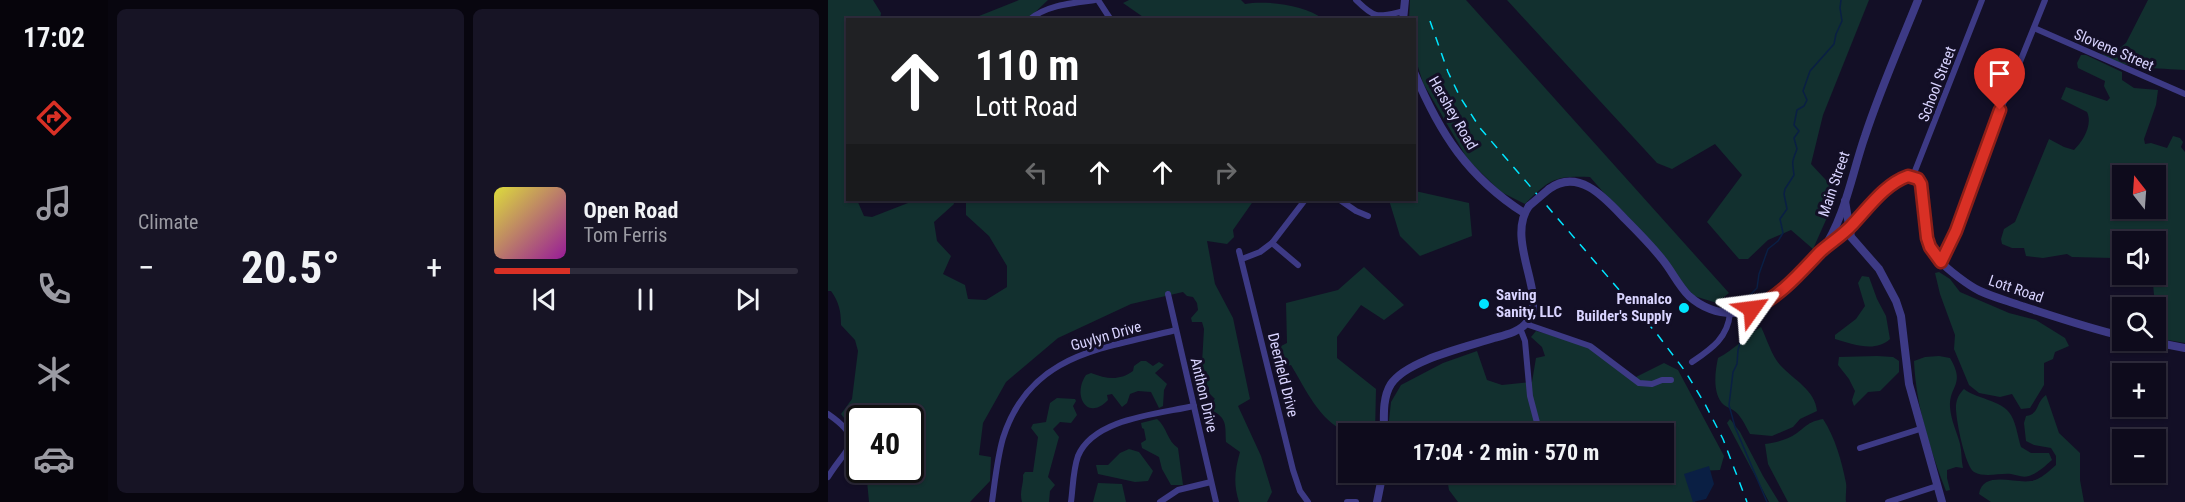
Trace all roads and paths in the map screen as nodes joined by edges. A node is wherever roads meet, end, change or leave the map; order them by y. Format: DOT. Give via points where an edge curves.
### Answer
graph roads {
  1 [pos="1096,0"];
  2 [pos="1356,0"];
  3 [pos="1405,0"];
  4 [pos="1918,0"];
  5 [pos="1982,0"];
  6 [pos="2045,0"];
  7 [pos="1404,15"];
  8 [pos="1031,18"];
  9 [pos="1110,18"];
  10 [pos="2034,28"];
  11 [pos="1416,76"];
  12 [pos="2185,94"];
  13 [pos="1913,176"];
  14 [pos="1304,201"];
  15 [pos="1341,201"];
  16 [pos="1845,201"];
  17 [pos="1527,210"];
  18 [pos="1368,216"];
  19 [pos="1849,228"];
  20 [pos="1272,243"];
  21 [pos="1239,251"];
  22 [pos="1822,251"];
  23 [pos="1242,259"];
  24 [pos="1941,262"];
  25 [pos="1298,265"];
  26 [pos="1168,294"];
  27 [pos="1730,313"];
  28 [pos="1523,326"];
  29 [pos="1176,330"];
  30 [pos="2112,334"];
  31 [pos="2166,344"];
  32 [pos="2185,348"];
  33 [pos="1692,362"];
  34 [pos="1671,380"];
  35 [pos="1194,406"];
  36 [pos="828,414"];
  37 [pos="1385,423"];
  38 [pos="1537,423"];
  39 [pos="1920,429"];
  40 [pos="1860,448"];
  41 [pos="828,477"];
  42 [pos="1211,482"];
  43 [pos="1381,483"];
  44 [pos="1937,486"];
  45 [pos="992,502"];
  46 [pos="1071,502"];
  47 [pos="1160,502"];
  48 [pos="1216,502"];
  49 [pos="1308,502"];
  50 [pos="1347,502"];
  51 [pos="1356,502"];
  52 [pos="1377,502"];
  53 [pos="1888,502"];
  54 [pos="1942,502"];
  1 -- 8 [label="street" via="1061,6"];
  1 -- 9 [label="street"];
  2 -- 7 [label="street" via="1376,16"];
  3 -- 7 [label="street"];
  4 -- 16 [label="street, Main Street" via="1866,133"];
  5 -- 13 [label="street, School Street"];
  6 -- 10 [label="street"];
  10 -- 12 [label="street, Slovene Street"];
  10 -- 24 [label="street"];
  11 -- 17 [label="street, Hershey Road" via="1448,139 1472,171 1493,192"];
  13 -- 19 [label="street" via="1894,182"];
  13 -- 24 [label="street, Lott Road" via="1923,191 1927,238"];
  14 -- 20 [label="street"];
  15 -- 18 [label="street"];
  16 -- 19 [label="street"];
  16 -- 22 [label="street, Main Street"];
  17 -- 27 [label="street, bridge" via="1558,183 1574,181 1596,190 1664,261 1688,295 1711,310"];
  17 -- 28 [label="street" via="1521,229 1534,302"];
  19 -- 22 [label="street"];
  19 -- 39 [label="street" via="1851,237 1879,269 1896,302"];
  20 -- 23 [label="street"];
  20 -- 25 [label="street"];
  21 -- 23 [label="street, Deerfield Drive"];
  22 -- 27 [label="street, Main Street" via="1764,304"];
  23 -- 49 [label="street, Deerfield Drive" via="1293,470"];
  24 -- 30 [label="street, Lott Road" via="1978,290"];
  26 -- 29 [label="street, Anthon Drive"];
  27 -- 33 [label="street" via="1720,340"];
  28 -- 34 [label="street" via="1590,346 1639,382"];
  28 -- 37 [label="street" via="1437,356 1398,376 1386,394"];
  28 -- 38 [label="street" via="1530,396"];
  29 -- 35 [label="street, Anthon Drive"];
  29 -- 45 [label="street, Guylyn Drive" via="1085,352 1044,376 1025,396 1009,422"];
  31 -- 32 [label="street"];
  35 -- 42 [label="street, Anthon Drive"];
  35 -- 46 [label="street" via="1119,423 1094,435 1078,456"];
  36 -- 41 [label="street" via="851,438 850,446"];
  39 -- 40 [label="street"];
  39 -- 44 [label="street"];
  42 -- 47 [label="street" via="1178,490"];
  42 -- 48 [label="street, Anthon Drive"];
  43 -- 52 [label="street"];
  44 -- 53 [label="street"];
  44 -- 54 [label="street"];
  50 -- 51 [label="street"];
}
